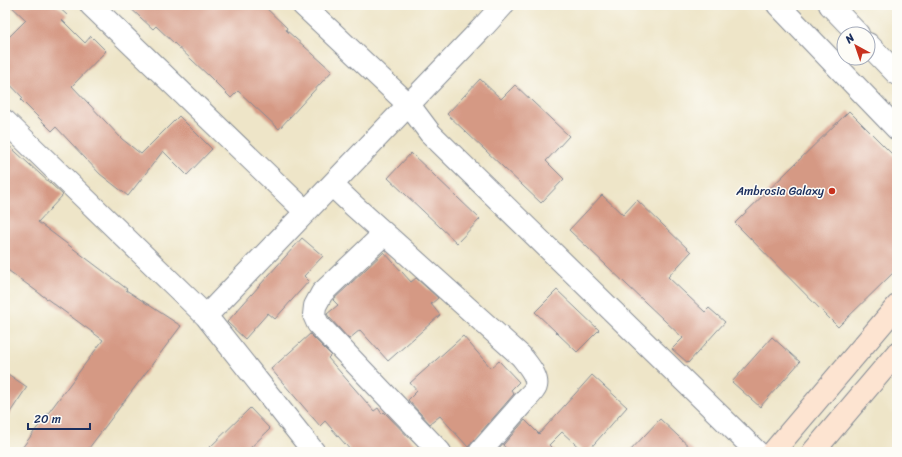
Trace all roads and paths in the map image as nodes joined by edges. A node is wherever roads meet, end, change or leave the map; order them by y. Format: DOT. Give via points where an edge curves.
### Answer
graph roads {
  1 [pos="91,5"];
  2 [pos="303,5"];
  3 [pos="503,5"];
  4 [pos="778,5"];
  5 [pos="830,5"];
  6 [pos="850,26"];
  7 [pos="876,52"];
  8 [pos="897,74"];
  9 [pos="409,105"];
  10 [pos="5,121"];
  11 [pos="897,129"];
  12 [pos="332,185"];
  13 [pos="306,212"];
  14 [pos="384,234"];
  15 [pos="897,306"];
  16 [pos="206,316"];
  17 [pos="897,353"];
  18 [pos="314,452"];
  19 [pos="440,452"];
  20 [pos="480,452"];
  21 [pos="757,452"];
  22 [pos="773,452"];
  23 [pos="813,452"];
  1 -- 13 [label="street"];
  2 -- 9 [label="street"];
  3 -- 9 [label="street"];
  4 -- 11 [label="street"];
  5 -- 6 [label="street"];
  7 -- 8 [label="street"];
  9 -- 12 [label="street"];
  9 -- 21 [label="street" via="430,133"];
  10 -- 16 [label="street"];
  12 -- 13 [label="street"];
  12 -- 14 [label="street"];
  13 -- 16 [label="street"];
  14 -- 19 [label="street" via="322,293 315,306 314,315 318,324"];
  14 -- 20 [label="street" via="521,356 535,375 535,389"];
  15 -- 22 [label="street"];
  16 -- 18 [label="street"];
  17 -- 23 [label="street"];
}
